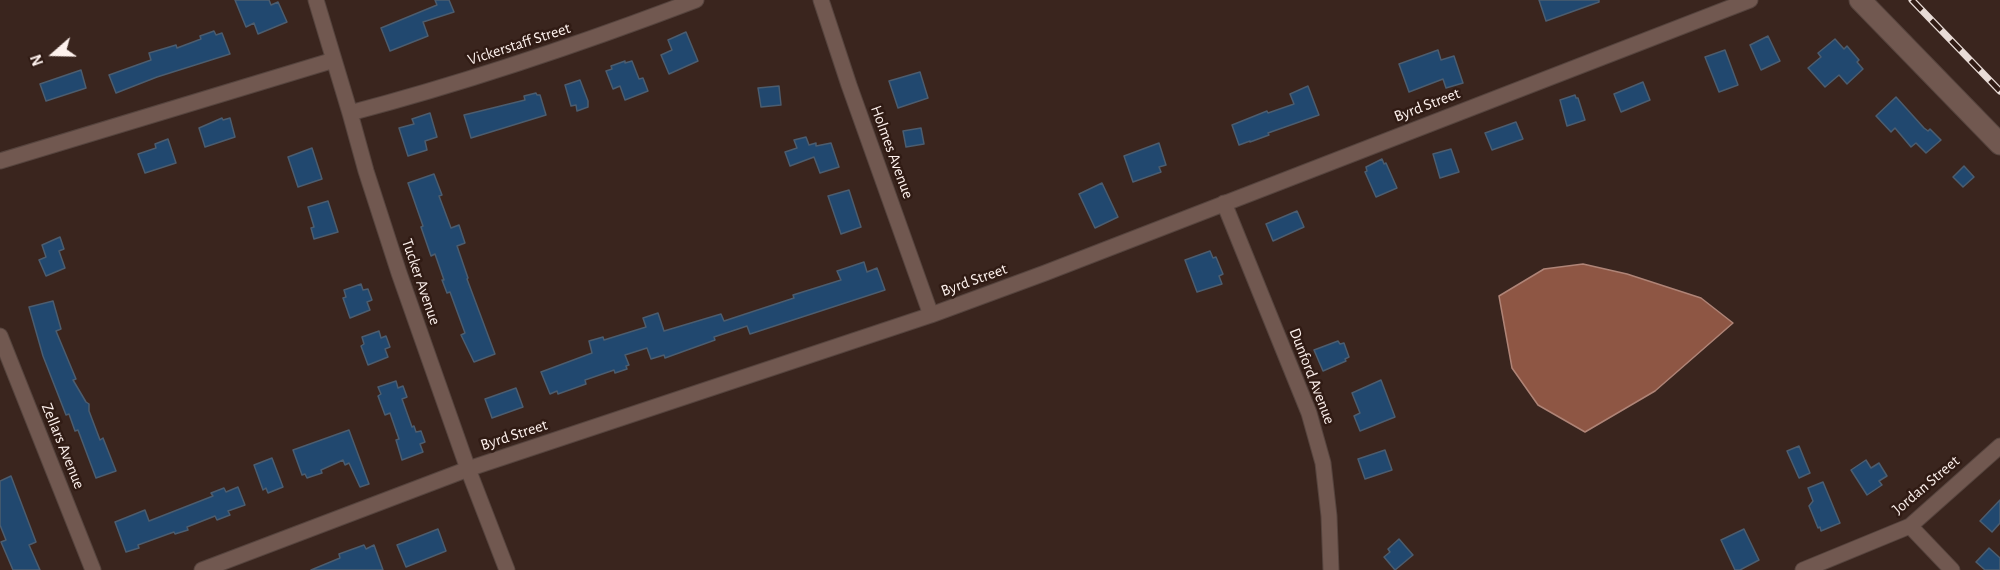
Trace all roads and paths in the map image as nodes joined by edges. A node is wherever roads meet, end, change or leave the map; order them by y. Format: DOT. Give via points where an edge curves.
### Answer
graph roads {
  1 [pos="316,0"];
  2 [pos="696,0"];
  3 [pos="821,0"];
  4 [pos="1750,0"];
  5 [pos="1860,0"];
  6 [pos="334,60"];
  7 [pos="350,112"];
  8 [pos="2000,144"];
  9 [pos="0,161"];
  10 [pos="1224,203"];
  11 [pos="931,315"];
  12 [pos="0,336"];
  13 [pos="2000,446"];
  14 [pos="468,469"];
  15 [pos="1910,526"];
  16 [pos="93,570"];
  17 [pos="202,570"];
  18 [pos="507,570"];
  19 [pos="1331,570"];
  20 [pos="1803,570"];
  21 [pos="1952,570"];
  1 -- 6 [label="street, Tucker Avenue"];
  2 -- 7 [label="street, Vickerstaff Street" via="515,65"];
  3 -- 11 [label="street, Holmes Avenue"];
  4 -- 10 [label="street, Byrd Street"];
  5 -- 8 [label="main road"];
  6 -- 7 [label="street, Tucker Avenue"];
  6 -- 9 [label="street"];
  7 -- 14 [label="street, Tucker Avenue" via="399,273"];
  10 -- 11 [label="street, Byrd Street"];
  10 -- 19 [label="street, Dunford Avenue" via="1309,413 1323,464"];
  11 -- 14 [label="street, Byrd Street"];
  12 -- 16 [label="street, Zellars Avenue"];
  13 -- 15 [label="street, Jordan Street"];
  14 -- 17 [label="street, Byrd Street"];
  14 -- 18 [label="street, Tucker Avenue"];
  15 -- 20 [label="street, Jordan Street"];
  15 -- 21 [label="street"];
}
